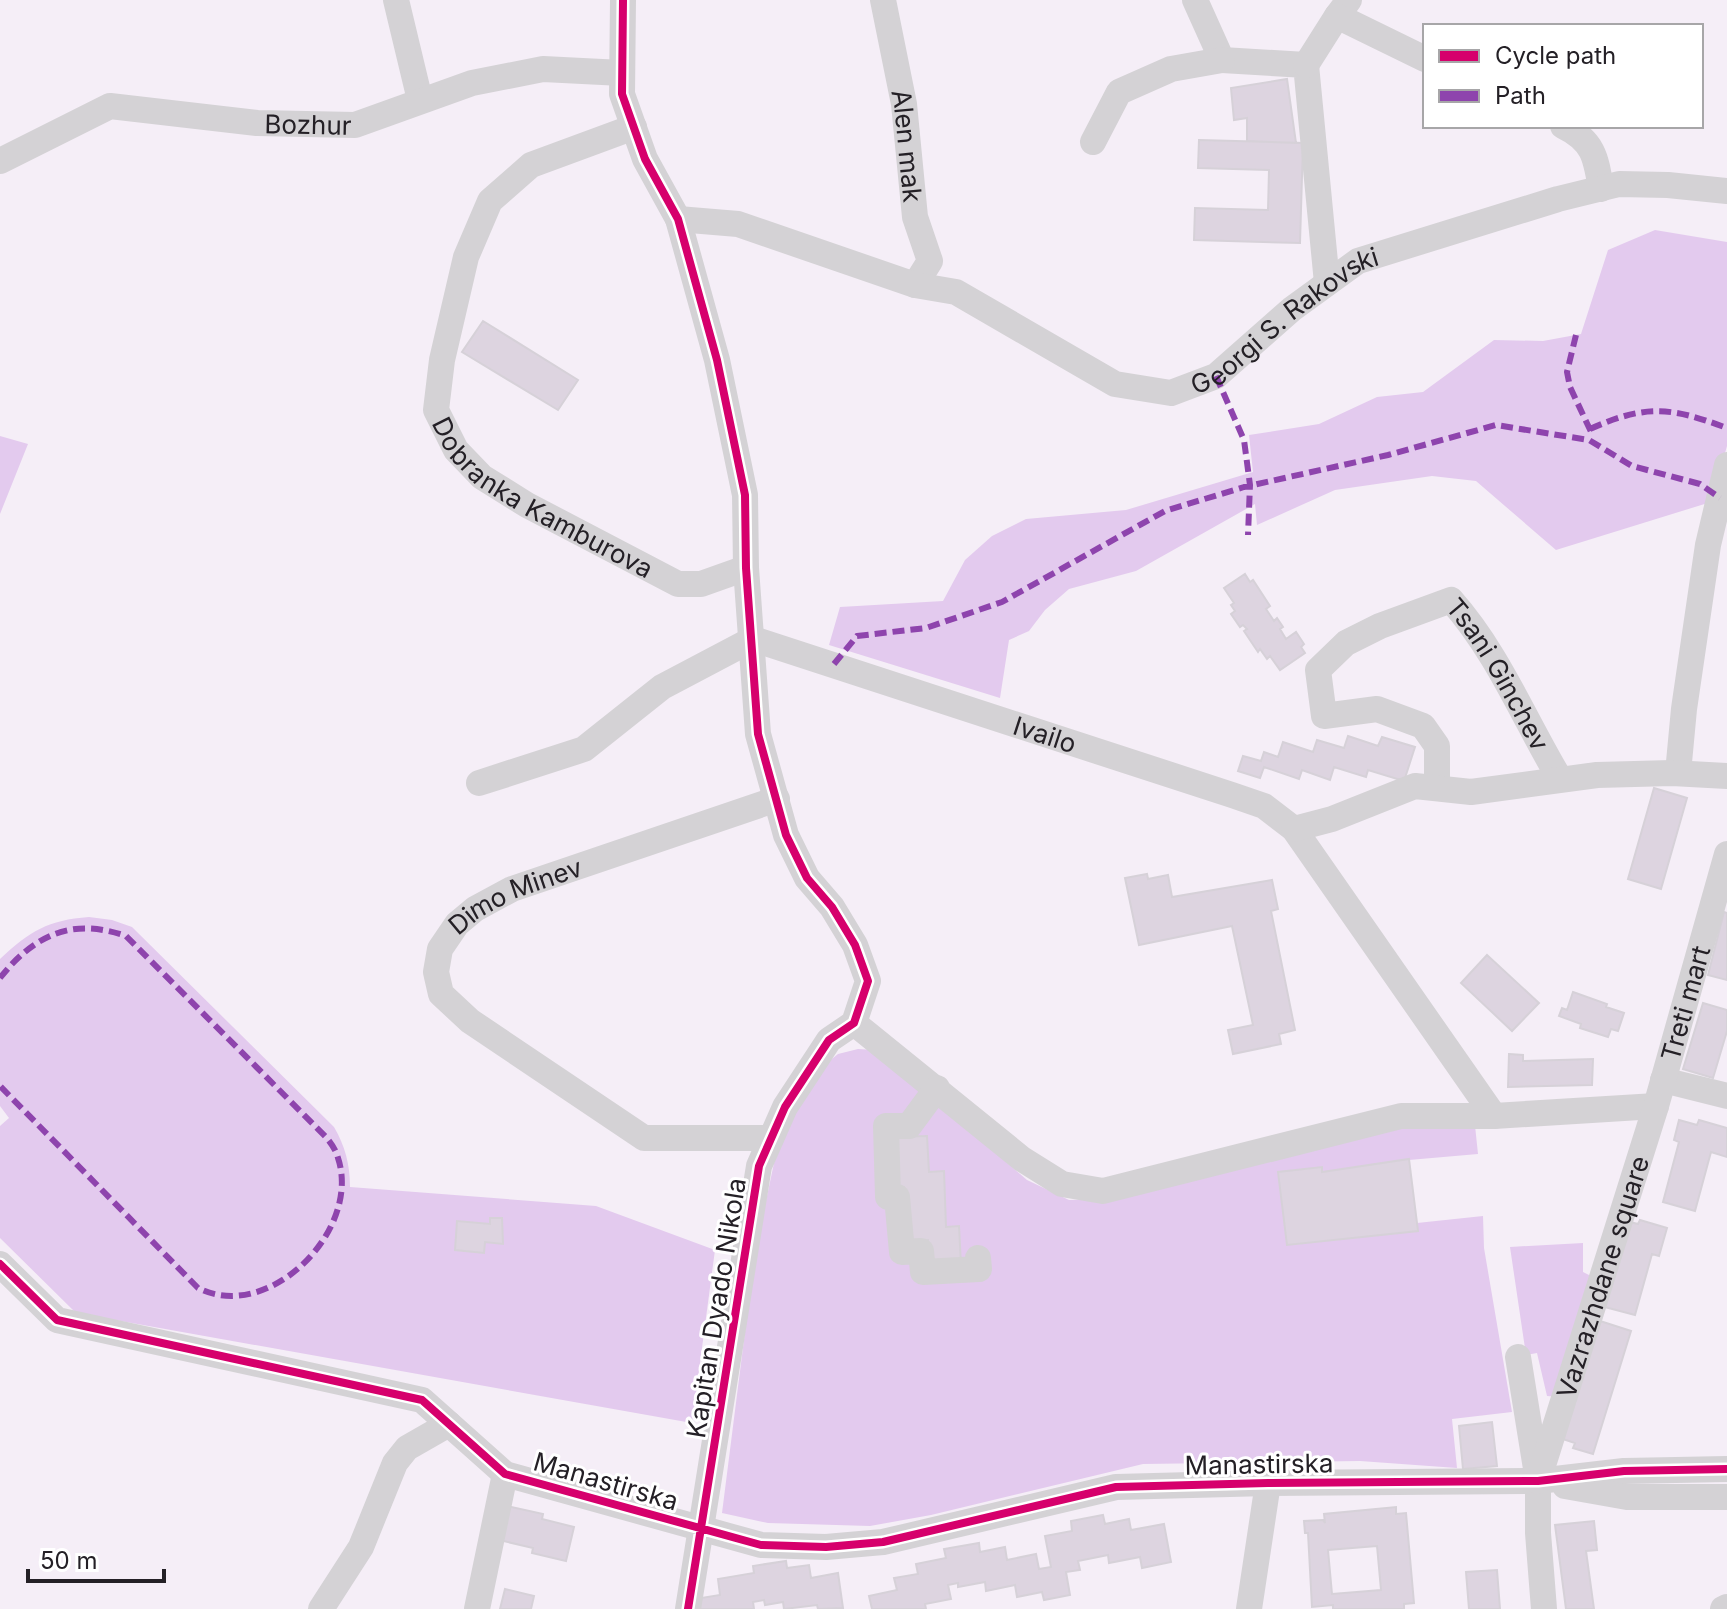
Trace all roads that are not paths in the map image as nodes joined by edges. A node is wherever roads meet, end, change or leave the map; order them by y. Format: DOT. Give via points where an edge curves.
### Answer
graph roads {
  1 [pos="396,0"];
  2 [pos="623,0"];
  3 [pos="883,0"];
  4 [pos="1195,0"];
  5 [pos="1343,8"];
  6 [pos="1423,58"];
  7 [pos="1222,60"];
  8 [pos="1306,65"];
  9 [pos="622,73"];
  10 [pos="420,100"];
  11 [pos="634,127"];
  12 [pos="1567,128"];
  13 [pos="1093,142"];
  14 [pos="0,161"];
  15 [pos="1601,189"];
  16 [pos="1727,191"];
  17 [pos="678,219"];
  18 [pos="1327,283"];
  19 [pos="915,285"];
  20 [pos="1727,465"];
  21 [pos="746,568"];
  22 [pos="753,639"];
  23 [pos="1678,773"];
  24 [pos="1727,776"];
  25 [pos="1560,779"];
  26 [pos="479,783"];
  27 [pos="1437,788"];
  28 [pos="777,799"];
  29 [pos="1294,829"];
  30 [pos="1727,854"];
  31 [pos="854,1023"];
  32 [pos="1663,1080"];
  33 [pos="937,1088"];
  34 [pos="1727,1096"];
  35 [pos="1656,1106"];
  36 [pos="1494,1116"];
  37 [pos="771,1138"];
  38 [pos="978,1258"];
  39 [pos="0,1264"];
  40 [pos="1518,1357"];
  41 [pos="449,1424"];
  42 [pos="1727,1469"];
  43 [pos="505,1474"];
  44 [pos="1538,1481"];
  45 [pos="1268,1483"];
  46 [pos="1727,1497"];
  47 [pos="701,1529"];
  48 [pos="321,1609"];
  49 [pos="477,1609"];
  50 [pos="688,1609"];
  51 [pos="1249,1609"];
  52 [pos="1544,1609"];
  1 -- 10 [label="street"];
  2 -- 9 [label="street"];
  3 -- 19 [label="street, Alen mak" via="904,104 915,217 930,261"];
  4 -- 7 [label="street"];
  5 -- 6 [label="street"];
  5 -- 8 [label="street"];
  7 -- 8 [label="street"];
  7 -- 13 [label="street" via="1171,69 1119,92"];
  8 -- 18 [label="street"];
  9 -- 10 [label="street, Bozhur" via="543,69"];
  9 -- 11 [label="street" via="622,94"];
  10 -- 14 [label="street, Bozhur" via="355,125 257,123 110,106"];
  11 -- 17 [label="street"];
  11 -- 21 [label="street, Dobranka Kamburova" via="531,165 490,201 466,257 436,410 456,450 482,477 678,584 701,584"];
  12 -- 15 [label="street" via="1596,155"];
  15 -- 16 [label="street, Georgi S. Rakovski" via="1619,184"];
  15 -- 18 [label="street, Georgi S. Rakovski" via="1358,261"];
  17 -- 19 [label="street, Georgi S. Rakovski" via="738,224"];
  17 -- 21 [label="street" via="717,360 745,495"];
  18 -- 19 [label="street, Georgi S. Rakovski" via="1216,376 1171,393 1115,384 956,292"];
  20 -- 23 [label="street" via="1708,545"];
  21 -- 22 [label="street"];
  22 -- 26 [label="street" via="662,687 584,749"];
  22 -- 28 [label="street" via="758,734"];
  22 -- 29 [label="street, Ivailo" via="1264,806"];
  23 -- 24 [label="street, Tsani Ginchev"];
  23 -- 25 [label="street, Tsani Ginchev"];
  25 -- 27 [label="street, Tsani Ginchev" via="1471,792"];
  25 -- 27 [label="street, Tsani Ginchev" via="1517,697 1451,600 1346,643 1318,670 1324,716 1377,709 1423,726 1437,746"];
  27 -- 29 [label="street, Tsani Ginchev" via="1415,786"];
  28 -- 31 [label="street" via="786,835 807,878 855,945 868,981"];
  28 -- 37 [label="street, Dimo Minev" via="512,889 457,924 440,949 436,972 441,994 470,1021 644,1138"];
  29 -- 36 [label="street, Ivailo"];
  30 -- 32 [label="street, Treti mart"];
  31 -- 33 [label="street"];
  31 -- 37 [label="street, Kapitan Dyado Nikola" via="829,1040"];
  32 -- 34 [label="street"];
  32 -- 35 [label="street, Treti mart"];
  33 -- 36 [label="street" via="1022,1159 1062,1184 1103,1191 1401,1116"];
  33 -- 38 [label="street" via="909,1126 886,1126 888,1197 897,1197 902,1252 921,1251 923,1272 979,1269"];
  35 -- 36 [label="street"];
  35 -- 44 [label="street, Vazrazhdane square"];
  37 -- 47 [label="street, Kapitan Dyado Nikola" via="759,1166"];
  39 -- 41 [label="street, Manastirska" via="57,1320 422,1400"];
  40 -- 44 [label="street, Vazrazhdane square"];
  41 -- 43 [label="street, Manastirska"];
  41 -- 48 [label="street" via="407,1448 395,1463 361,1547"];
  42 -- 44 [label="street" via="1624,1471"];
  43 -- 47 [label="street, Manastirska"];
  43 -- 49 [label="street"];
  44 -- 45 [label="street, Manastirska"];
  44 -- 46 [label="street" via="1627,1497"];
  44 -- 52 [label="street"];
  45 -- 47 [label="street, Manastirska" via="1116,1487 883,1542 826,1547 761,1545"];
  45 -- 51 [label="street"];
  47 -- 50 [label="street, Kapitan Dyado Nikola"];
}
